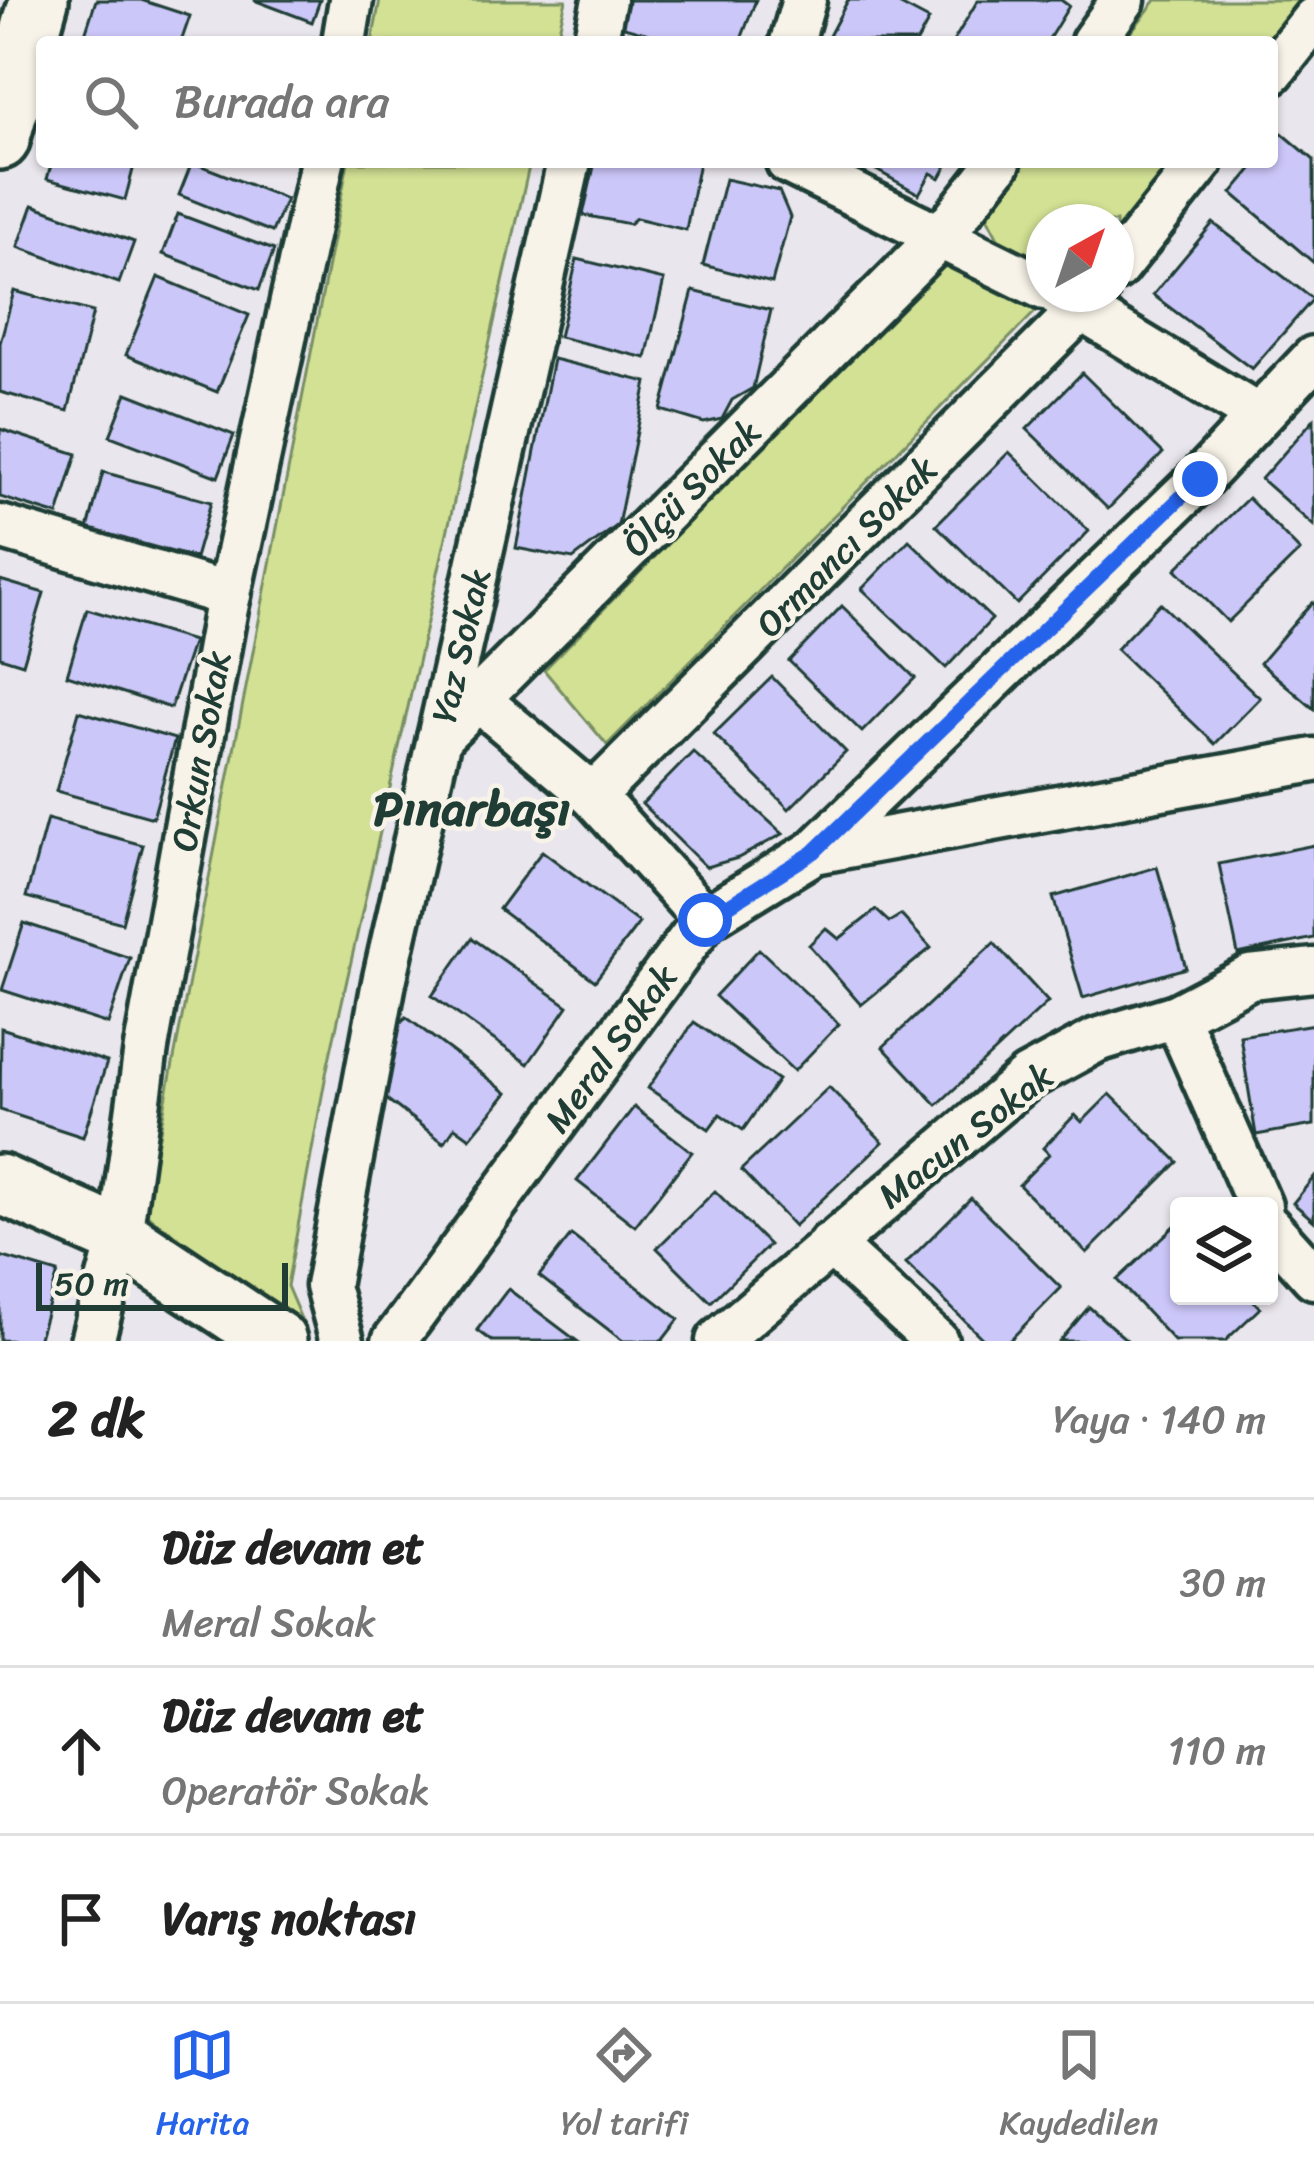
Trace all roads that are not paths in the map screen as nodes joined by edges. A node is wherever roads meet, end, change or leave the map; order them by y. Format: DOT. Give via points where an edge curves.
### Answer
graph roads {
  1 [pos="351,0"];
  2 [pos="604,0"];
  3 [pos="804,0"];
  4 [pos="1123,0"];
  5 [pos="1314,20"];
  6 [pos="22,29"];
  7 [pos="345,36"];
  8 [pos="596,36"];
  9 [pos="794,36"];
  10 [pos="1097,36"];
  11 [pos="1278,65"];
  12 [pos="0,140"];
  13 [pos="321,168"];
  14 [pos="568,168"];
  15 [pos="801,168"];
  16 [pos="994,168"];
  17 [pos="1196,168"];
  18 [pos="942,235"];
  19 [pos="1134,246"];
  20 [pos="1026,279"];
  21 [pos="1065,312"];
  22 [pos="1098,312"];
  23 [pos="1314,358"];
  24 [pos="1258,416"];
  25 [pos="0,527"];
  26 [pos="229,595"];
  27 [pos="480,701"];
  28 [pos="439,738"];
  29 [pos="1314,760"];
  30 [pos="593,796"];
  31 [pos="814,852"];
  32 [pos="705,920"];
  33 [pos="1314,970"];
  34 [pos="1176,1016"];
  35 [pos="0,1184"];
  36 [pos="1256,1197"];
  37 [pos="120,1237"];
  38 [pos="1278,1237"];
  39 [pos="830,1244"];
  40 [pos="1314,1276"];
  41 [pos="92,1341"];
  42 [pos="278,1341"];
  43 [pos="342,1341"];
  44 [pos="394,1341"];
  45 [pos="718,1341"];
  46 [pos="936,1341"];
  1 -- 7 [label="street"];
  2 -- 8 [label="street"];
  3 -- 9 [label="street"];
  4 -- 10 [label="street"];
  5 -- 11 [label="street"];
  6 -- 12 [label="main road"];
  13 -- 26 [label="street, Orkun Sokak"];
  14 -- 28 [label="street, Yaz Sokak"];
  15 -- 18 [label="street"];
  16 -- 18 [label="street, Ölçü Sokak"];
  17 -- 19 [label="street"];
  18 -- 20 [label="street"];
  18 -- 27 [label="street, Ölçü Sokak"];
  21 -- 30 [label="street, Ormancı Sokak"];
  22 -- 24 [label="street"];
  23 -- 24 [label="street"];
  24 -- 31 [label="street"];
  25 -- 26 [label="street"];
  26 -- 37 [label="street, Orkun Sokak" via="146,1048"];
  27 -- 28 [label="street, Ölçü Sokak"];
  27 -- 30 [label="street"];
  28 -- 43 [label="street, Yaz Sokak" via="327,1286"];
  29 -- 31 [label="street, Meral Sokak"];
  30 -- 32 [label="street"];
  31 -- 32 [label="street, Meral Sokak"];
  32 -- 44 [label="street, Meral Sokak"];
  33 -- 34 [label="street, Macun Sokak" via="1250,977"];
  34 -- 36 [label="street"];
  34 -- 39 [label="street, Macun Sokak" via="1097,1040 1027,1078"];
  35 -- 37 [label="main road"];
  37 -- 41 [label="street, Orkun Sokak"];
  37 -- 42 [label="main road"];
  38 -- 40 [label="street"];
  39 -- 45 [label="street, Macun Sokak"];
  39 -- 46 [label="street"];
}
